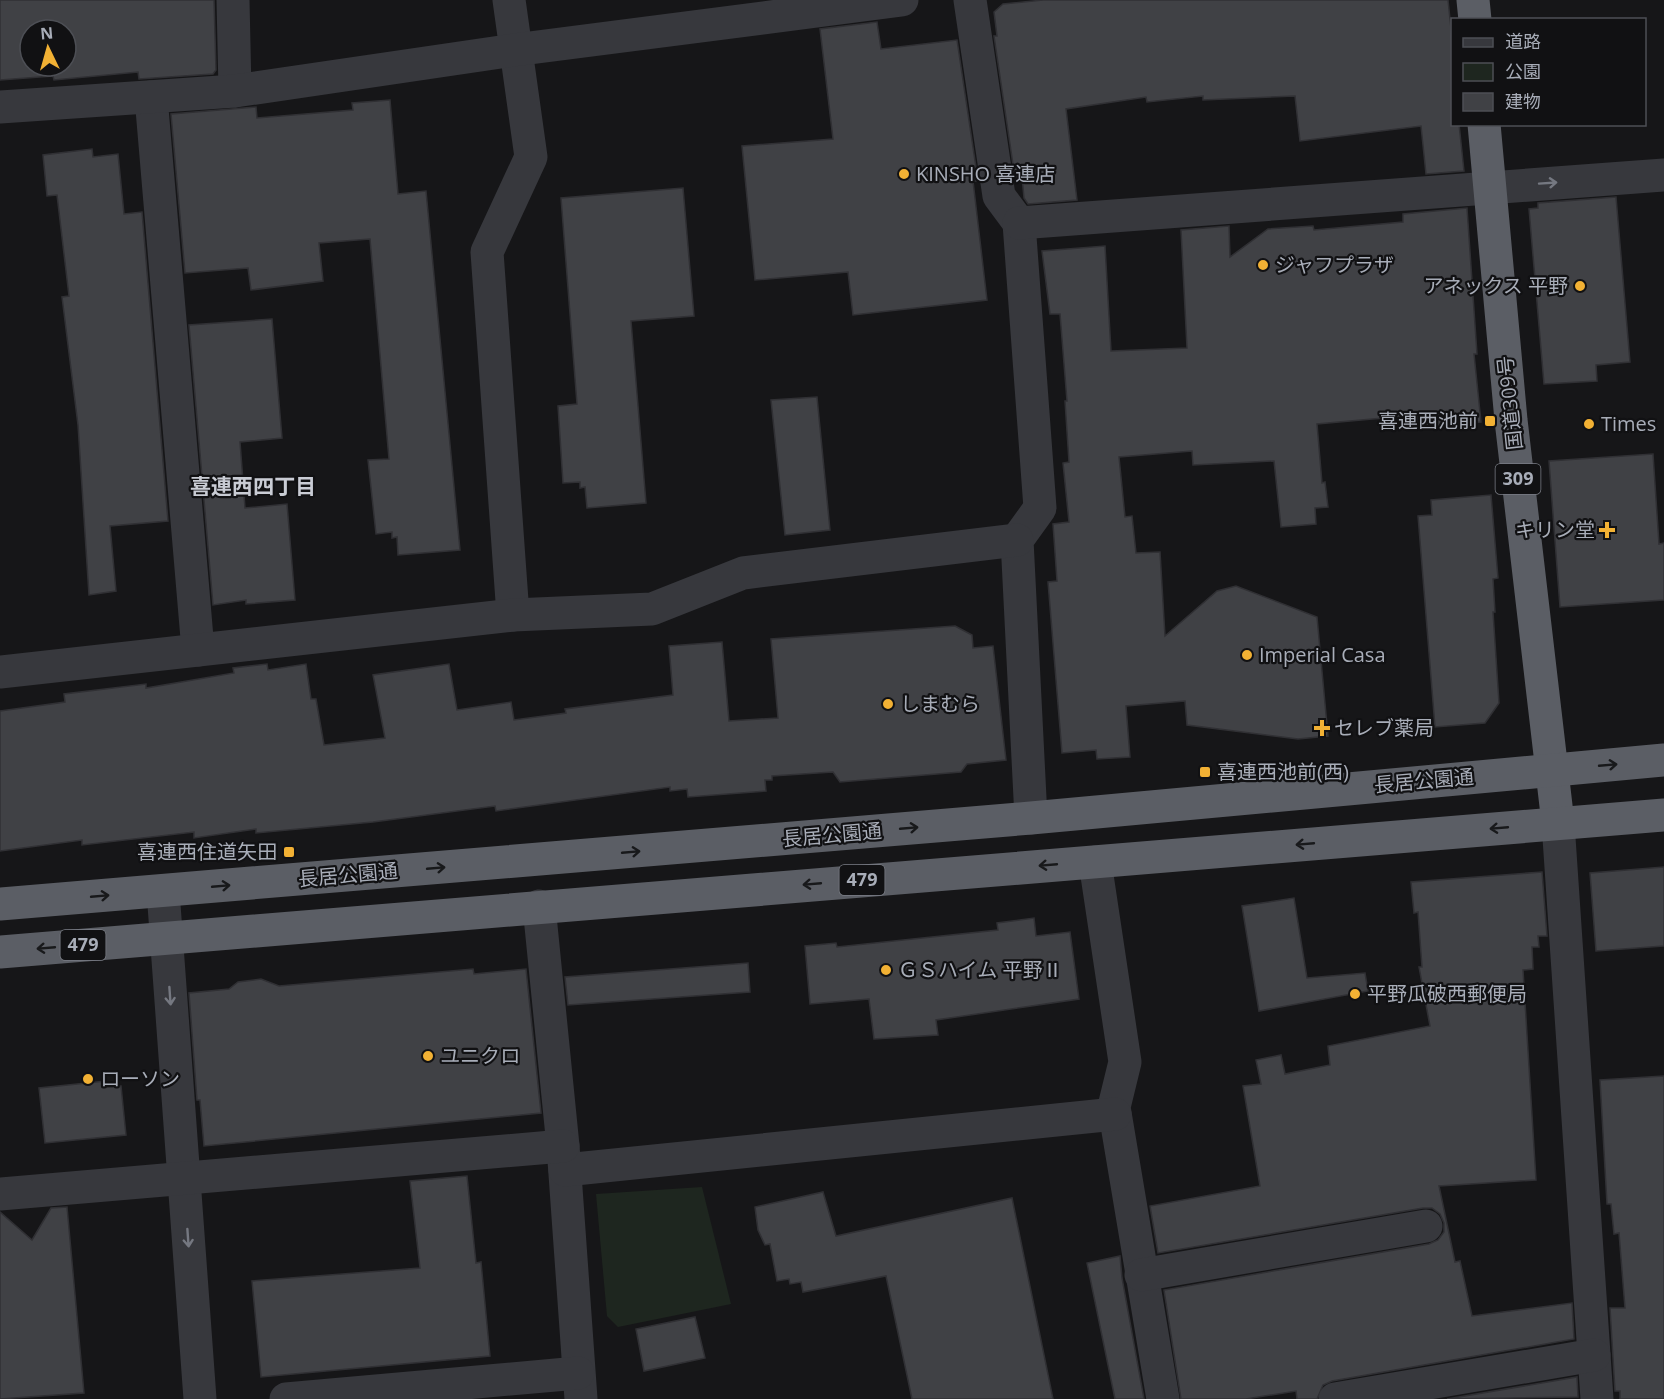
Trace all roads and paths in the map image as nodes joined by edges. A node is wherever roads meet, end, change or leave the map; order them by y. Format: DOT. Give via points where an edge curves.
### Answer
graph roads {
  1 [pos="233,0"];
  2 [pos="509,0"];
  3 [pos="902,0"];
  4 [pos="970,0"];
  5 [pos="1473,0"];
  6 [pos="1475,18"];
  7 [pos="514,50"];
  8 [pos="235,91"];
  9 [pos="151,97"];
  10 [pos="0,107"];
  11 [pos="1484,126"];
  12 [pos="1664,175"];
  13 [pos="1490,187"];
  14 [pos="1019,223"];
  15 [pos="1017,540"];
  16 [pos="513,615"];
  17 [pos="198,650"];
  18 [pos="0,672"];
  19 [pos="1664,760"];
  20 [pos="1552,770"];
  21 [pos="1664,815"];
  22 [pos="1031,818"];
  23 [pos="1558,823"];
  24 [pos="1095,862"];
  25 [pos="163,891"];
  26 [pos="0,904"];
  27 [pos="539,906"];
  28 [pos="167,938"];
  29 [pos="0,952"];
  30 [pos="1115,1114"];
  31 [pos="564,1158"];
  32 [pos="184,1179"];
  33 [pos="0,1194"];
  34 [pos="1426,1226"];
  35 [pos="1141,1275"];
  36 [pos="1594,1355"];
  37 [pos="580,1386"];
  38 [pos="200,1399"];
  39 [pos="286,1399"];
  40 [pos="1163,1399"];
  41 [pos="1335,1399"];
  42 [pos="1597,1399"];
  1 -- 8 [label="street"];
  2 -- 7 [label="street"];
  3 -- 7 [label="street"];
  4 -- 14 [label="street" via="999,196"];
  5 -- 6 [label="highway"];
  7 -- 8 [label="street"];
  7 -- 16 [label="street" via="531,157 487,252"];
  8 -- 9 [label="street"];
  9 -- 10 [label="street"];
  9 -- 17 [label="street"];
  11 -- 13 [label="highway, 国道309号 / 309"];
  13 -- 12 [label="street, one-way"];
  13 -- 14 [label="street"];
  13 -- 20 [label="highway, 国道309号 / 309" via="1511,420"];
  14 -- 15 [label="street" via="1040,508"];
  15 -- 16 [label="street" via="743,573 652,609"];
  15 -- 22 [label="street"];
  16 -- 17 [label="street"];
  17 -- 18 [label="street"];
  20 -- 19 [label="highway, 長居公園通, one-way"];
  20 -- 22 [label="highway, 長居公園通"];
  20 -- 23 [label="highway, 国道309号 / 309"];
  21 -- 23 [label="highway"];
  25 -- 22 [label="highway, 長居公園通, one-way"];
  23 -- 24 [label="highway, 479, one-way"];
  23 -- 36 [label="street"];
  24 -- 27 [label="highway, 479, one-way"];
  24 -- 30 [label="street" via="1125,1062"];
  26 -- 25 [label="highway, 長居公園通, one-way"];
  25 -- 28 [label="street"];
  27 -- 28 [label="highway, 479"];
  27 -- 31 [label="street"];
  28 -- 29 [label="highway, 479, one-way"];
  28 -- 32 [label="street, one-way"];
  30 -- 31 [label="street"];
  30 -- 35 [label="street"];
  31 -- 32 [label="street"];
  31 -- 37 [label="street"];
  32 -- 33 [label="street"];
  32 -- 38 [label="street, one-way"];
  34 -- 35 [label="street"];
  35 -- 40 [label="street"];
  36 -- 41 [label="street"];
  36 -- 42 [label="street"];
  37 -- 39 [label="street"];
}
